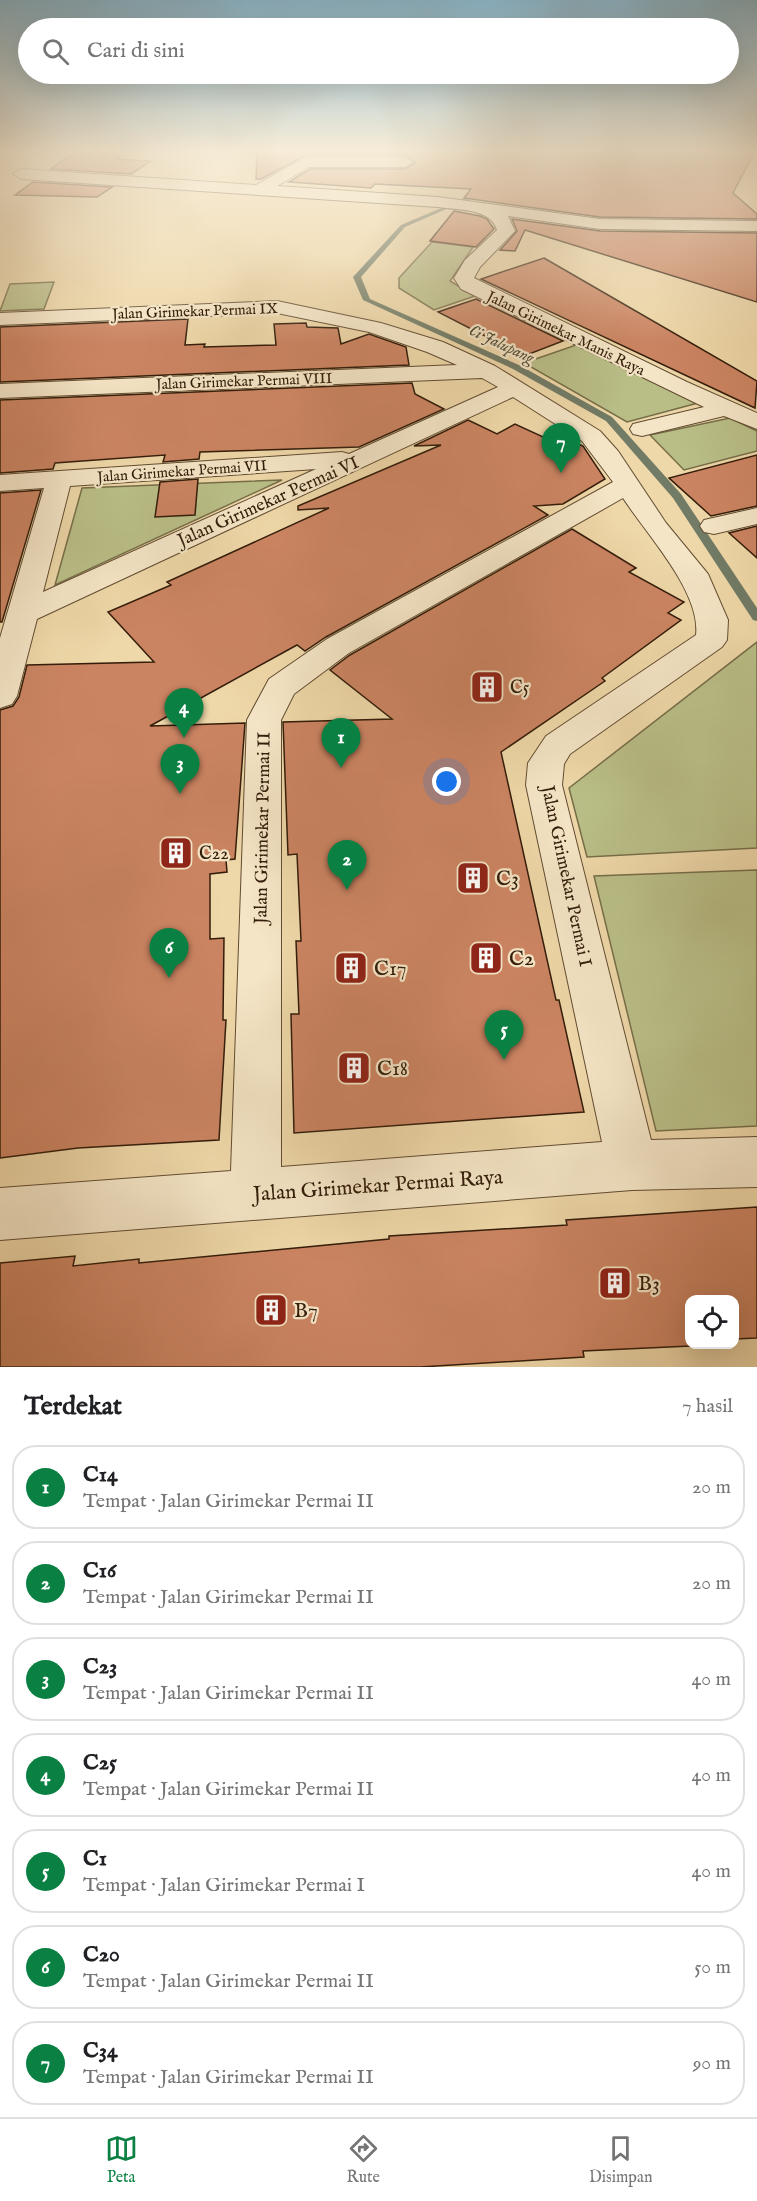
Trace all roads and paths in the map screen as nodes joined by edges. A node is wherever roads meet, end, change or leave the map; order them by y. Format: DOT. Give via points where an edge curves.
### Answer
graph roads {
  1 [pos="497,217"];
  2 [pos="548,217"];
  3 [pos="600,224"];
  4 [pos="757,225"];
  5 [pos="606,243"];
  6 [pos="0,319"];
  7 [pos="500,380"];
  8 [pos="0,391"];
  9 [pos="727,408"];
  10 [pos="757,422"];
  11 [pos="642,429"];
  12 [pos="364,458"];
  13 [pos="59,480"];
  14 [pos="0,483"];
  15 [pos="627,485"];
  16 [pos="757,516"];
  17 [pos="714,526"];
  18 [pos="23,612"];
  19 [pos="0,696"];
  20 [pos="757,1162"];
  21 [pos="632,1165"];
  22 [pos="256,1194"];
  23 [pos="0,1214"];
  1 -- 9 [label="street, Jalan Girimekar Manis Raya" via="506,231 472,264 464,278 468,285"];
  2 -- 3 [label="street"];
  3 -- 4 [label="street"];
  3 -- 5 [label="street"];
  6 -- 7 [label="street, Jalan Girimekar Permai IX" via="277,307 374,327 435,347"];
  7 -- 8 [label="street, Jalan Girimekar Permai VIII"];
  7 -- 12 [label="street, Jalan Girimekar Permai VI"];
  7 -- 15 [label="street, Jalan Girimekar Permai I" via="591,436"];
  9 -- 10 [label="street, Jalan Girimekar Manis Raya"];
  9 -- 11 [label="street"];
  12 -- 13 [label="street, Jalan Girimekar Permai VII"];
  12 -- 18 [label="street, Jalan Girimekar Permai VI"];
  13 -- 14 [label="street, Jalan Girimekar Permai VII"];
  13 -- 18 [label="street"];
  15 -- 21 [label="street, Jalan Girimekar Permai I" via="693,574 713,620 711,640 558,745 546,763 544,785"];
  15 -- 22 [label="street, Jalan Girimekar Permai II" via="338,646 281,687 264,720"];
  16 -- 17 [label="street"];
  18 -- 19 [label="street"];
  20 -- 21 [label="street, Jalan Girimekar Permai Raya"];
  21 -- 22 [label="street, Jalan Girimekar Permai Raya"];
  22 -- 23 [label="street, Jalan Girimekar Permai Raya"];
}
